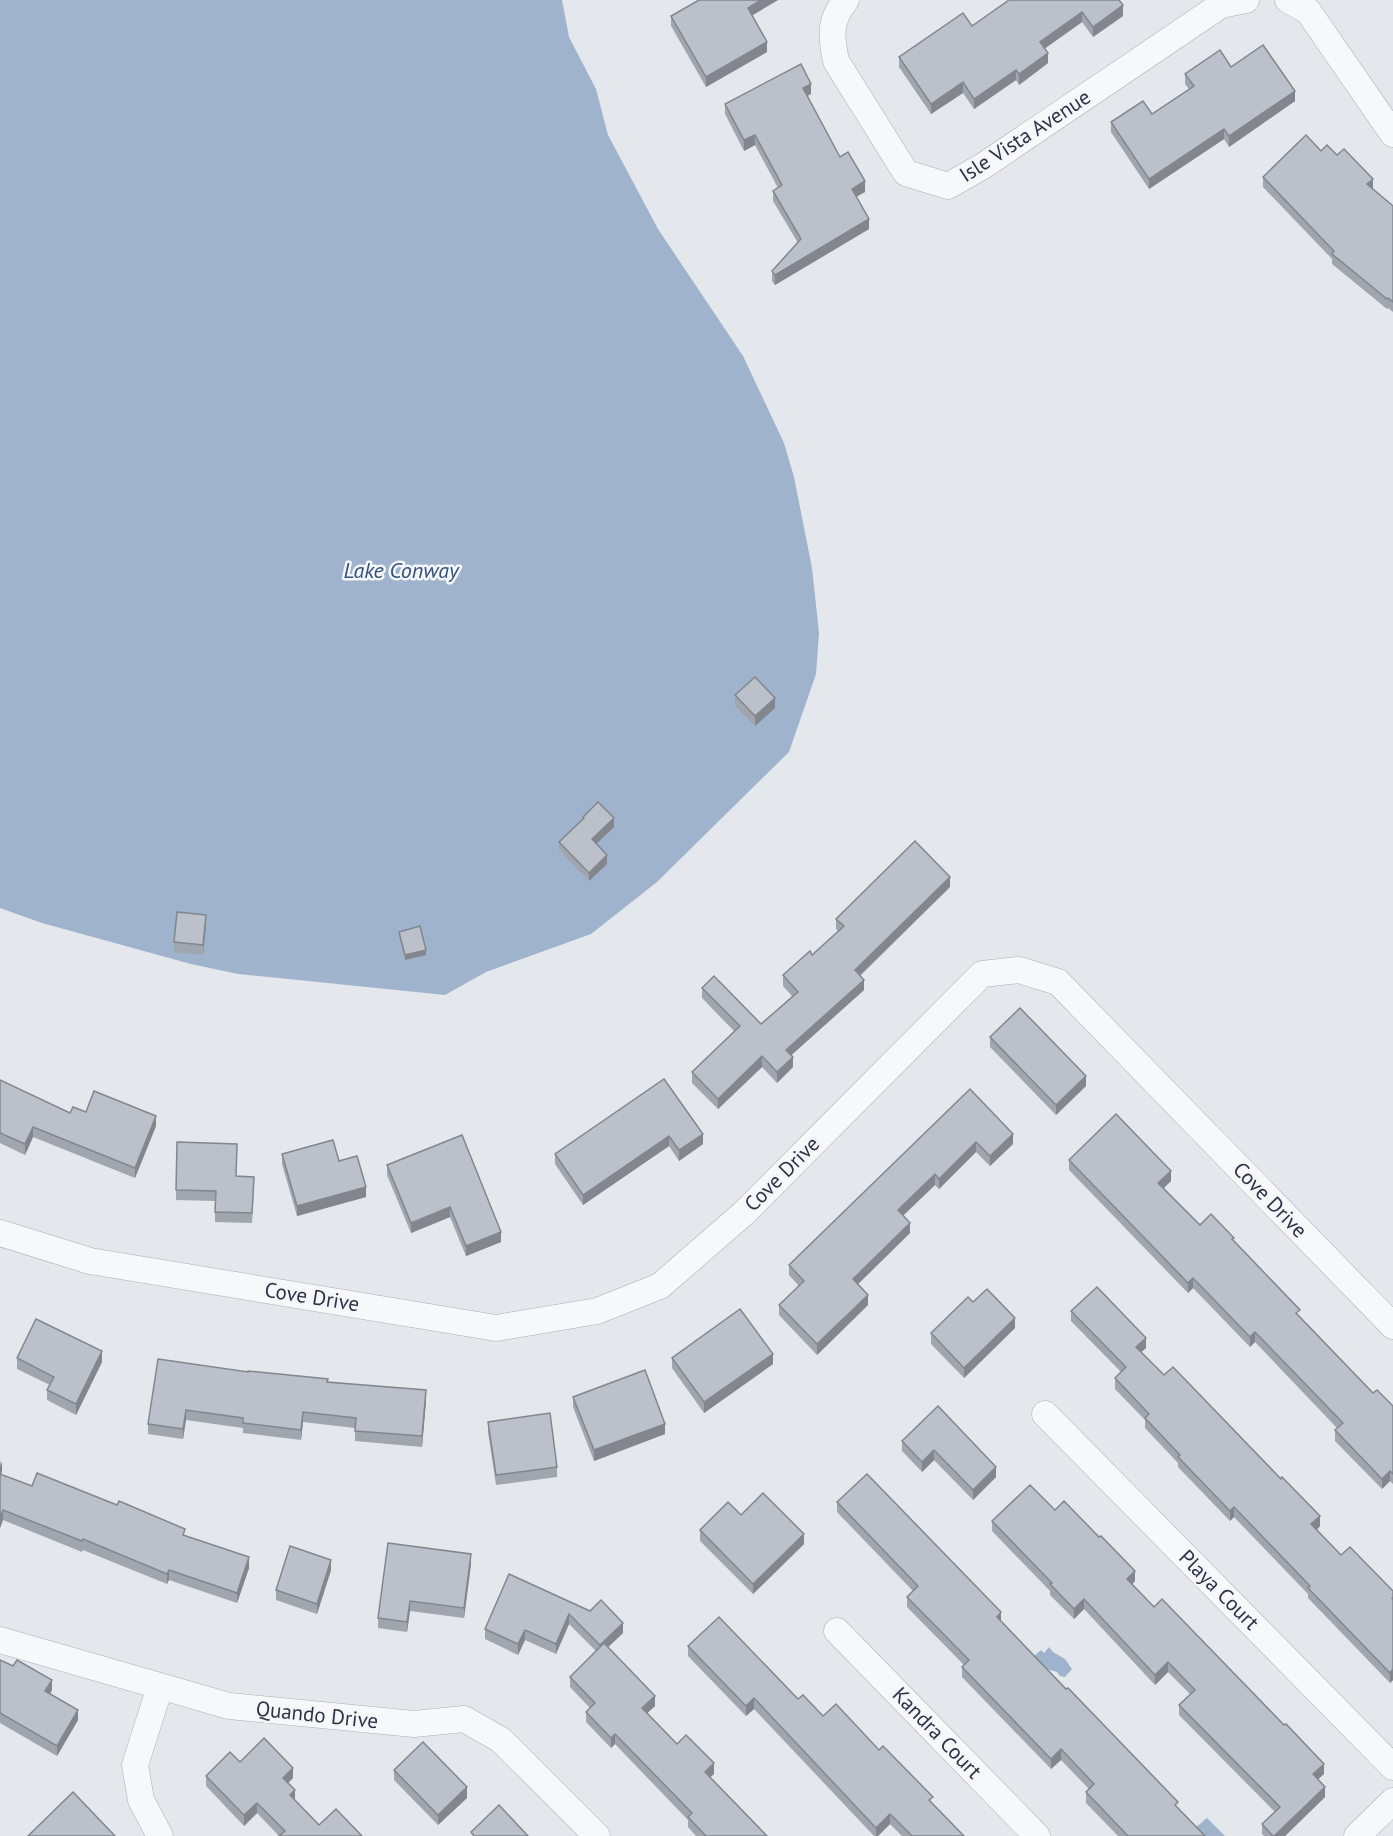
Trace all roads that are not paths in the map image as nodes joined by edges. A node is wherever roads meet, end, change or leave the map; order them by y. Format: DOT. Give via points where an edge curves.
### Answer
graph roads {
  1 [pos="846,0"];
  2 [pos="1246,0"];
  3 [pos="1288,0"];
  4 [pos="1393,134"];
  5 [pos="0,1233"];
  6 [pos="1393,1326"];
  7 [pos="1046,1414"];
  8 [pos="837,1631"];
  9 [pos="0,1640"];
  10 [pos="160,1687"];
  11 [pos="1393,1767"];
  12 [pos="1393,1801"];
  13 [pos="160,1836"];
  14 [pos="597,1836"];
  15 [pos="1037,1836"];
  16 [pos="1357,1836"];
  1 -- 2 [label="street, Isle Vista Avenue" via="832,26 836,61 906,173 948,186 1221,4"];
  3 -- 4 [label="street" via="1308,11"];
  5 -- 6 [label="street, Cove Drive" via="90,1261 496,1328 597,1311 660,1286 744,1213 981,974 1018,970 1058,982"];
  7 -- 11 [label="street, Playa Court"];
  8 -- 15 [label="street, Kandra Court"];
  9 -- 10 [label="street, Quando Drive"];
  10 -- 13 [label="street" via="135,1765 141,1800"];
  10 -- 14 [label="street, Quando Drive" via="230,1706 319,1716 414,1724 464,1719 501,1740"];
  12 -- 16 [label="street"];
}
